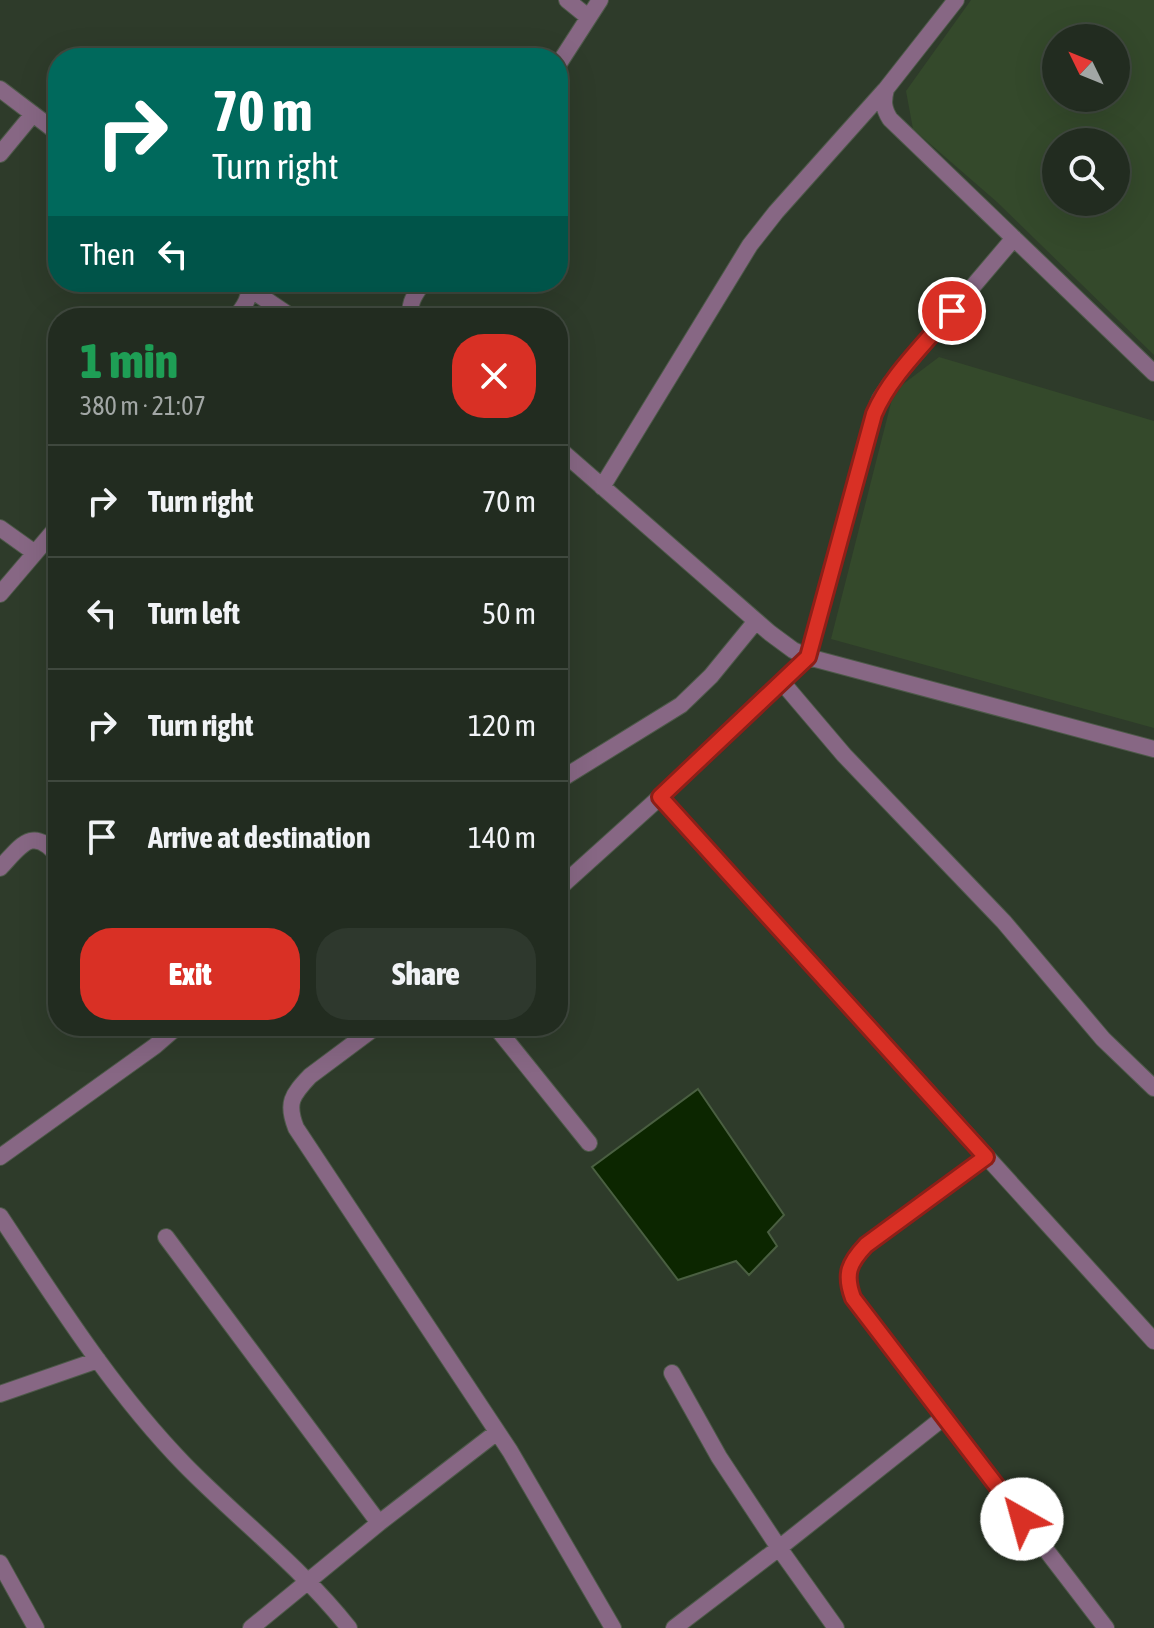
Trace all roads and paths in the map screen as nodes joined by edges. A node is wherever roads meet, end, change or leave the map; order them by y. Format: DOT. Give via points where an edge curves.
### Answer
graph roads {
  1 [pos="567,0"];
  2 [pos="600,0"];
  3 [pos="956,0"];
  4 [pos="588,17"];
  5 [pos="568,49"];
  6 [pos="0,89"];
  7 [pos="886,89"];
  8 [pos="33,114"];
  9 [pos="48,125"];
  10 [pos="0,154"];
  11 [pos="1014,238"];
  12 [pos="257,292"];
  13 [pos="279,308"];
  14 [pos="1154,373"];
  15 [pos="568,457"];
  16 [pos="602,487"];
  17 [pos="0,528"];
  18 [pos="48,538"];
  19 [pos="35,553"];
  20 [pos="0,594"];
  21 [pos="756,621"];
  22 [pos="808,657"];
  23 [pos="782,682"];
  24 [pos="1154,749"];
  25 [pos="568,775"];
  26 [pos="660,797"];
  27 [pos="48,846"];
  28 [pos="0,868"];
  29 [pos="568,880"];
  30 [pos="166,1036"];
  31 [pos="364,1036"];
  32 [pos="503,1036"];
  33 [pos="1154,1088"];
  34 [pos="589,1143"];
  35 [pos="0,1157"];
  36 [pos="986,1157"];
  37 [pos="0,1216"];
  38 [pos="166,1237"];
  39 [pos="1154,1341"];
  40 [pos="98,1360"];
  41 [pos="672,1373"];
  42 [pos="0,1394"];
  43 [pos="943,1418"];
  44 [pos="497,1432"];
  45 [pos="379,1523"];
  46 [pos="779,1548"];
  47 [pos="0,1563"];
  48 [pos="308,1581"];
  49 [pos="1099,1626"];
  50 [pos="36,1628"];
  51 [pos="251,1628"];
  52 [pos="349,1628"];
  53 [pos="613,1628"];
  54 [pos="674,1628"];
  55 [pos="836,1628"];
  1 -- 4 [label="street"];
  2 -- 4 [label="street"];
  3 -- 7 [label="street"];
  4 -- 5 [label="street"];
  6 -- 8 [label="street"];
  7 -- 11 [label="street" via="884,111 890,119"];
  7 -- 16 [label="street" via="750,245"];
  8 -- 9 [label="street"];
  8 -- 10 [label="street"];
  11 -- 14 [label="street"];
  11 -- 22 [label="street" via="880,399"];
  12 -- 13 [label="street"];
  15 -- 16 [label="street"];
  16 -- 21 [label="street"];
  17 -- 19 [label="street"];
  18 -- 19 [label="street"];
  19 -- 20 [label="street"];
  21 -- 22 [label="street"];
  21 -- 25 [label="street" via="681,705"];
  22 -- 23 [label="street"];
  22 -- 24 [label="street"];
  23 -- 26 [label="street"];
  23 -- 33 [label="street" via="844,755 1004,922 1103,1039"];
  26 -- 29 [label="street"];
  26 -- 36 [label="street"];
  27 -- 28 [label="street" via="36,839 26,842"];
  30 -- 35 [label="street"];
  31 -- 44 [label="street" via="300,1086 290,1113"];
  32 -- 34 [label="street"];
  36 -- 39 [label="street"];
  36 -- 43 [label="street" via="866,1245 848,1270 853,1298"];
  37 -- 40 [label="street"];
  38 -- 45 [label="street"];
  40 -- 42 [label="street"];
  40 -- 48 [label="street" via="184,1464"];
  41 -- 46 [label="street" via="706,1437"];
  43 -- 46 [label="street"];
  43 -- 49 [label="street"];
  44 -- 45 [label="street"];
  44 -- 53 [label="street"];
  45 -- 48 [label="street"];
  46 -- 54 [label="street"];
  46 -- 55 [label="street"];
  47 -- 50 [label="street"];
  48 -- 51 [label="street"];
  48 -- 52 [label="street"];
}
